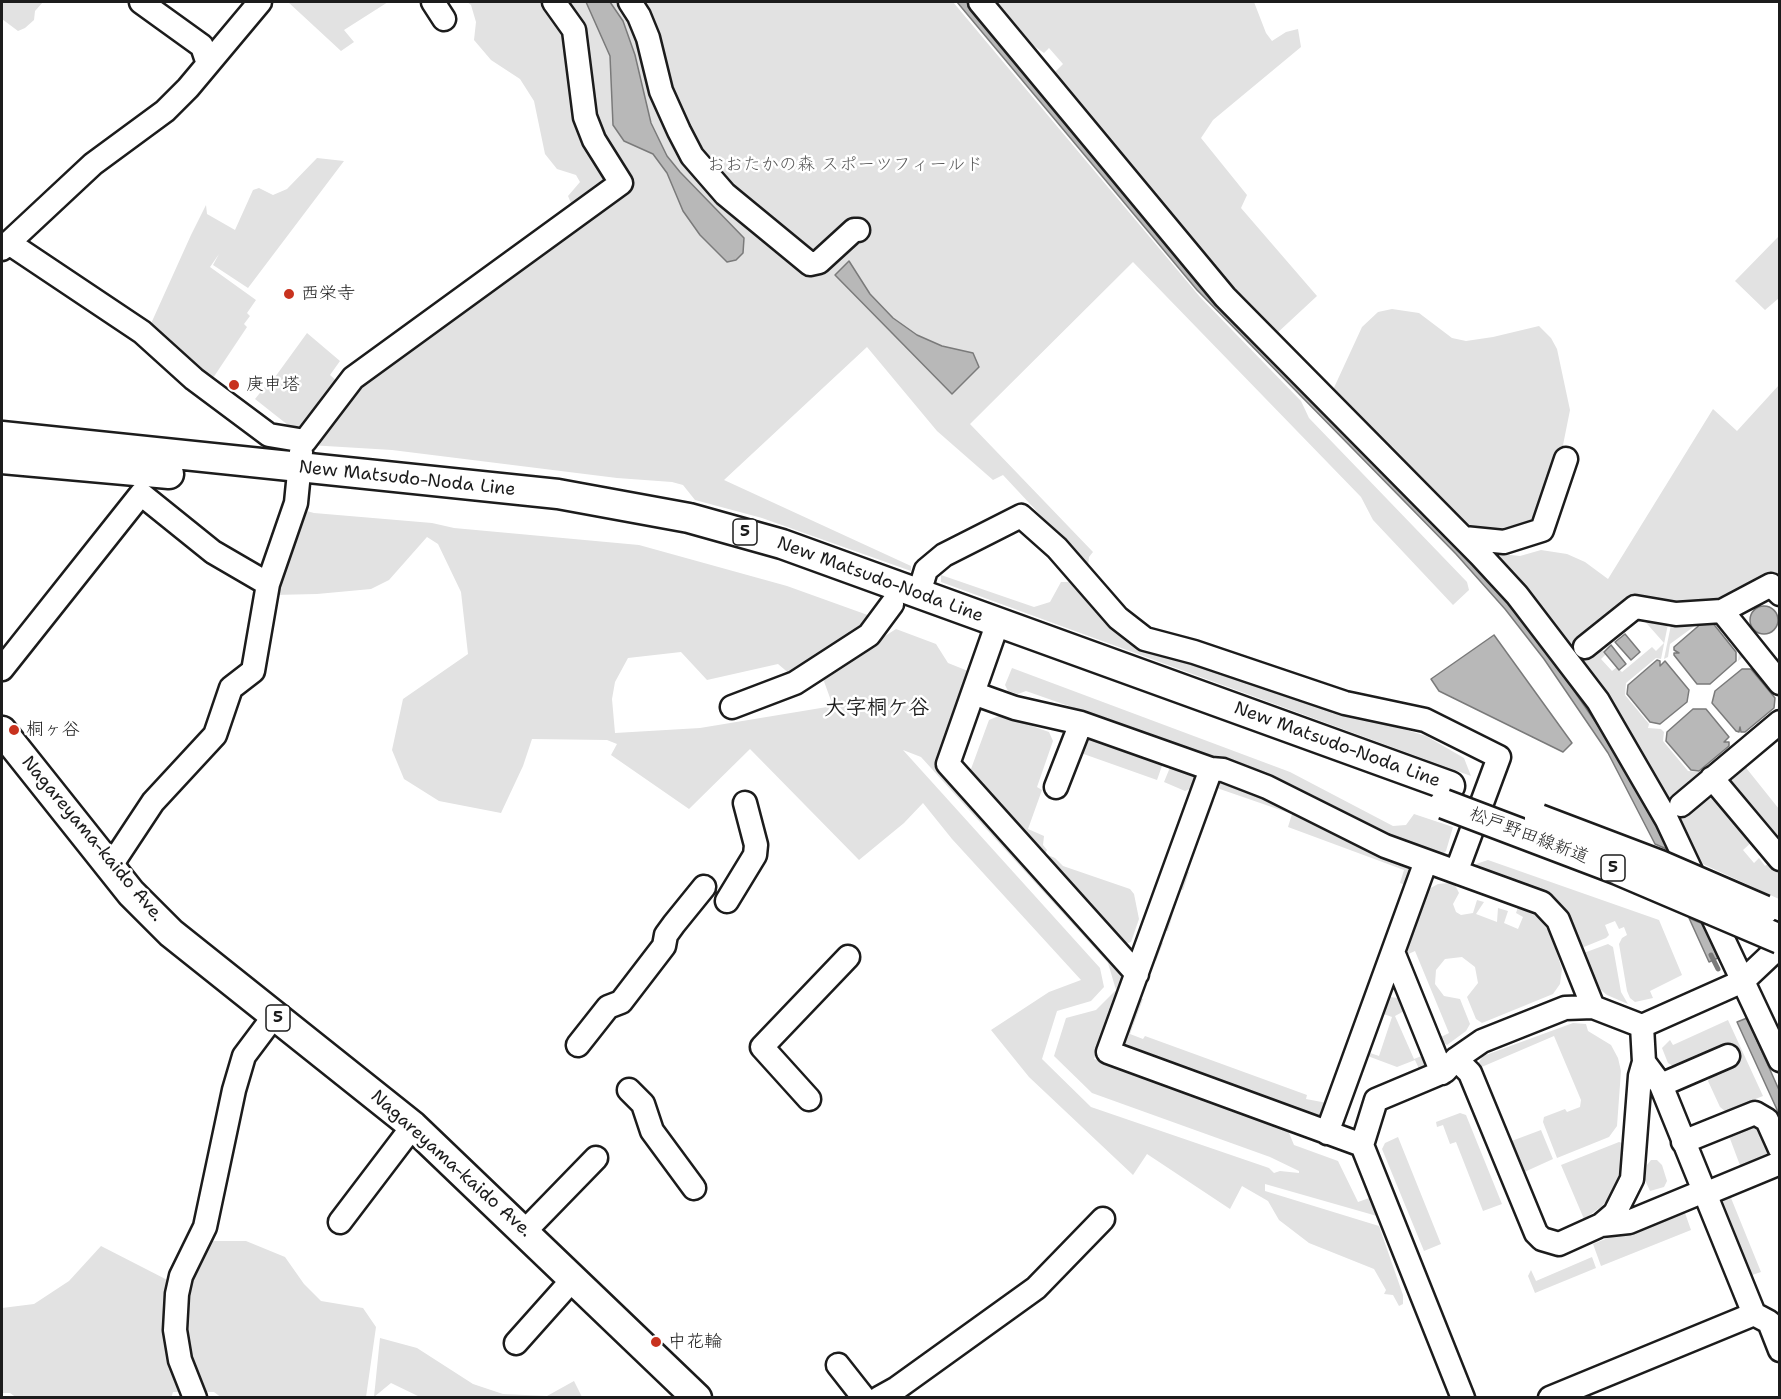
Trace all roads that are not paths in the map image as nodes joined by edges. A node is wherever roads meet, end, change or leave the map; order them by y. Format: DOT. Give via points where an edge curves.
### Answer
graph roads {
  1 [pos="141,2"];
  2 [pos="260,2"];
  3 [pos="554,2"];
  4 [pos="630,2"];
  5 [pos="980,2"];
  6 [pos="208,64"];
  7 [pos="858,230"];
  8 [pos="5,246"];
  9 [pos="2,436"];
  10 [pos="2,459"];
  11 [pos="1566,459"];
  12 [pos="301,466"];
  13 [pos="1464,538"];
  14 [pos="268,584"];
  15 [pos="919,593"];
  16 [pos="1779,594"];
  17 [pos="892,604"];
  18 [pos="1722,611"];
  19 [pos="995,632"];
  20 [pos="1585,647"];
  21 [pos="2,669"];
  22 [pos="1779,683"];
  23 [pos="973,693"];
  24 [pos="732,707"];
  25 [pos="1779,722"];
  26 [pos="1081,723"];
  27 [pos="2,731"];
  28 [pos="1211,769"];
  29 [pos="1712,778"];
  30 [pos="1056,787"];
  31 [pos="1447,795"];
  32 [pos="745,803"];
  33 [pos="1681,805"];
  34 [pos="1779,859"];
  35 [pos="1426,861"];
  36 [pos="110,867"];
  37 [pos="1457,870"];
  38 [pos="704,887"];
  39 [pos="727,901"];
  40 [pos="1779,917"];
  41 [pos="1779,939"];
  42 [pos="1779,946"];
  43 [pos="1393,951"];
  44 [pos="848,957"];
  45 [pos="1137,974"];
  46 [pos="1743,981"];
  47 [pos="1593,1007"];
  48 [pos="274,1016"];
  49 [pos="1641,1026"];
  50 [pos="578,1045"];
  51 [pos="1728,1056"];
  52 [pos="1779,1060"];
  53 [pos="1644,1062"];
  54 [pos="1449,1066"];
  55 [pos="1660,1085"];
  56 [pos="629,1090"];
  57 [pos="1341,1095"];
  58 [pos="809,1099"];
  59 [pos="1374,1107"];
  60 [pos="413,1126"];
  61 [pos="1327,1133"];
  62 [pos="1683,1142"];
  63 [pos="1362,1145"];
  64 [pos="1779,1149"];
  65 [pos="596,1158"];
  66 [pos="1779,1163"];
  67 [pos="694,1188"];
  68 [pos="1704,1193"];
  69 [pos="1103,1219"];
  70 [pos="340,1222"];
  71 [pos="1601,1225"];
  72 [pos="525,1231"];
  73 [pos="573,1278"];
  74 [pos="1754,1314"];
  75 [pos="516,1343"];
  76 [pos="1779,1350"];
  77 [pos="838,1365"];
  78 [pos="1576,1393"];
  79 [pos="195,1398"];
  80 [pos="697,1398"];
  81 [pos="864,1398"];
  82 [pos="879,1398"];
  83 [pos="1463,1398"];
  84 [pos="1550,1398"];
  1 -- 6 [label="street" via="202,46"];
  2 -- 6 [label="street"];
  3 -- 12 [label="street" via="574,30 585,117 594,140 621,183 353,378"];
  4 -- 7 [label="street" via="645,31 661,91 679,131 692,156 712,180 810,264 819,262"];
  5 -- 13 [label="street" via="1225,297"];
  6 -- 8 [label="street" via="165,111 93,164"];
  8 -- 12 [label="street" via="142,332 194,379 269,435"];
  9 -- 12 [label="main road, New Matsudo-Noda Line / 5"];
  10 -- 12 [label="main road, New Matsudo-Noda Line / 5"];
  11 -- 13 [label="street" via="1542,530 1504,542"];
  12 -- 14 [label="street" via="296,503"];
  12 -- 15 [label="main road, New Matsudo-Noda Line / 5" via="641,507 736,529"];
  12 -- 17 [label="main road, New Matsudo-Noda Line / 5" via="635,526 727,547"];
  13 -- 46 [label="street" via="1517,595 1598,701 1667,820"];
  14 -- 21 [label="street" via="213,552 141,494"];
  14 -- 36 [label="street" via="253,671 231,688 214,735 153,802"];
  15 -- 19 [label="main road, New Matsudo-Noda Line / 5"];
  15 -- 37 [label="street" via="926,570 944,555 1021,516 1057,548 1118,618 1145,639 1345,703 1425,720 1499,757"];
  16 -- 18 [label="street" via="1771,585"];
  17 -- 19 [label="main road, New Matsudo-Noda Line / 5"];
  17 -- 24 [label="street" via="869,635 823,665 795,683"];
  18 -- 20 [label="street" via="1676,614 1635,607"];
  18 -- 22 [label="street"];
  19 -- 23 [label="street"];
  19 -- 31 [label="main road, New Matsudo-Noda Line / 5"];
  23 -- 26 [label="street" via="1015,708"];
  23 -- 45 [label="street" via="948,764"];
  25 -- 29 [label="street"];
  26 -- 28 [label="street"];
  26 -- 30 [label="street"];
  27 -- 36 [label="main road, Nagareyama-kaido Ave. / 5"];
  28 -- 35 [label="street" via="1267,787 1385,846"];
  28 -- 45 [label="street"];
  29 -- 33 [label="street"];
  29 -- 34 [label="street"];
  31 -- 40 [label="main road, 松戸野田線新道 / 5, bridge" via="1660,865"];
  31 -- 41 [label="main road, 松戸野田線新道 / 5, bridge"];
  32 -- 39 [label="street" via="756,845"];
  35 -- 37 [label="street"];
  35 -- 43 [label="street"];
  36 -- 48 [label="main road, Nagareyama-kaido Ave. / 5" via="171,933"];
  37 -- 47 [label="street" via="1550,910 1558,920"];
  38 -- 50 [label="street" via="621,1002 608,1007"];
  42 -- 46 [label="street"];
  43 -- 54 [label="street"];
  43 -- 57 [label="street"];
  44 -- 58 [label="street" via="762,1047"];
  45 -- 61 [label="street" via="1108,1052"];
  46 -- 49 [label="street"];
  46 -- 52 [label="street"];
  47 -- 49 [label="street"];
  47 -- 54 [label="street" via="1565,1008 1482,1041"];
  48 -- 60 [label="main road, Nagareyama-kaido Ave. / 5"];
  48 -- 79 [label="street" via="244,1056 205,1227 177,1293 175,1330 180,1360"];
  49 -- 53 [label="street"];
  51 -- 55 [label="street"];
  53 -- 55 [label="street"];
  53 -- 71 [label="street" via="1632,1179 1615,1213"];
  54 -- 59 [label="street" via="1376,1100"];
  54 -- 71 [label="street" via="1470,1073 1536,1233 1559,1244"];
  55 -- 62 [label="street"];
  56 -- 67 [label="street" via="643,1104 652,1131"];
  57 -- 59 [label="street"];
  57 -- 61 [label="street"];
  59 -- 63 [label="street"];
  60 -- 70 [label="street"];
  60 -- 72 [label="main road, Nagareyama-kaido Ave. / 5"];
  61 -- 63 [label="street"];
  62 -- 64 [label="street" via="1755,1113 1767,1120"];
  62 -- 68 [label="street"];
  63 -- 83 [label="street"];
  65 -- 72 [label="street"];
  66 -- 68 [label="street"];
  68 -- 71 [label="street" via="1629,1222"];
  68 -- 74 [label="street"];
  69 -- 82 [label="street" via="1036,1288"];
  72 -- 73 [label="main road, Nagareyama-kaido Ave. / 5"];
  73 -- 75 [label="street"];
  73 -- 80 [label="main road, Nagareyama-kaido Ave. / 5"];
  74 -- 76 [label="street" via="1768,1322"];
  74 -- 78 [label="street"];
  77 -- 81 [label="street"];
  78 -- 84 [label="street"];
}
